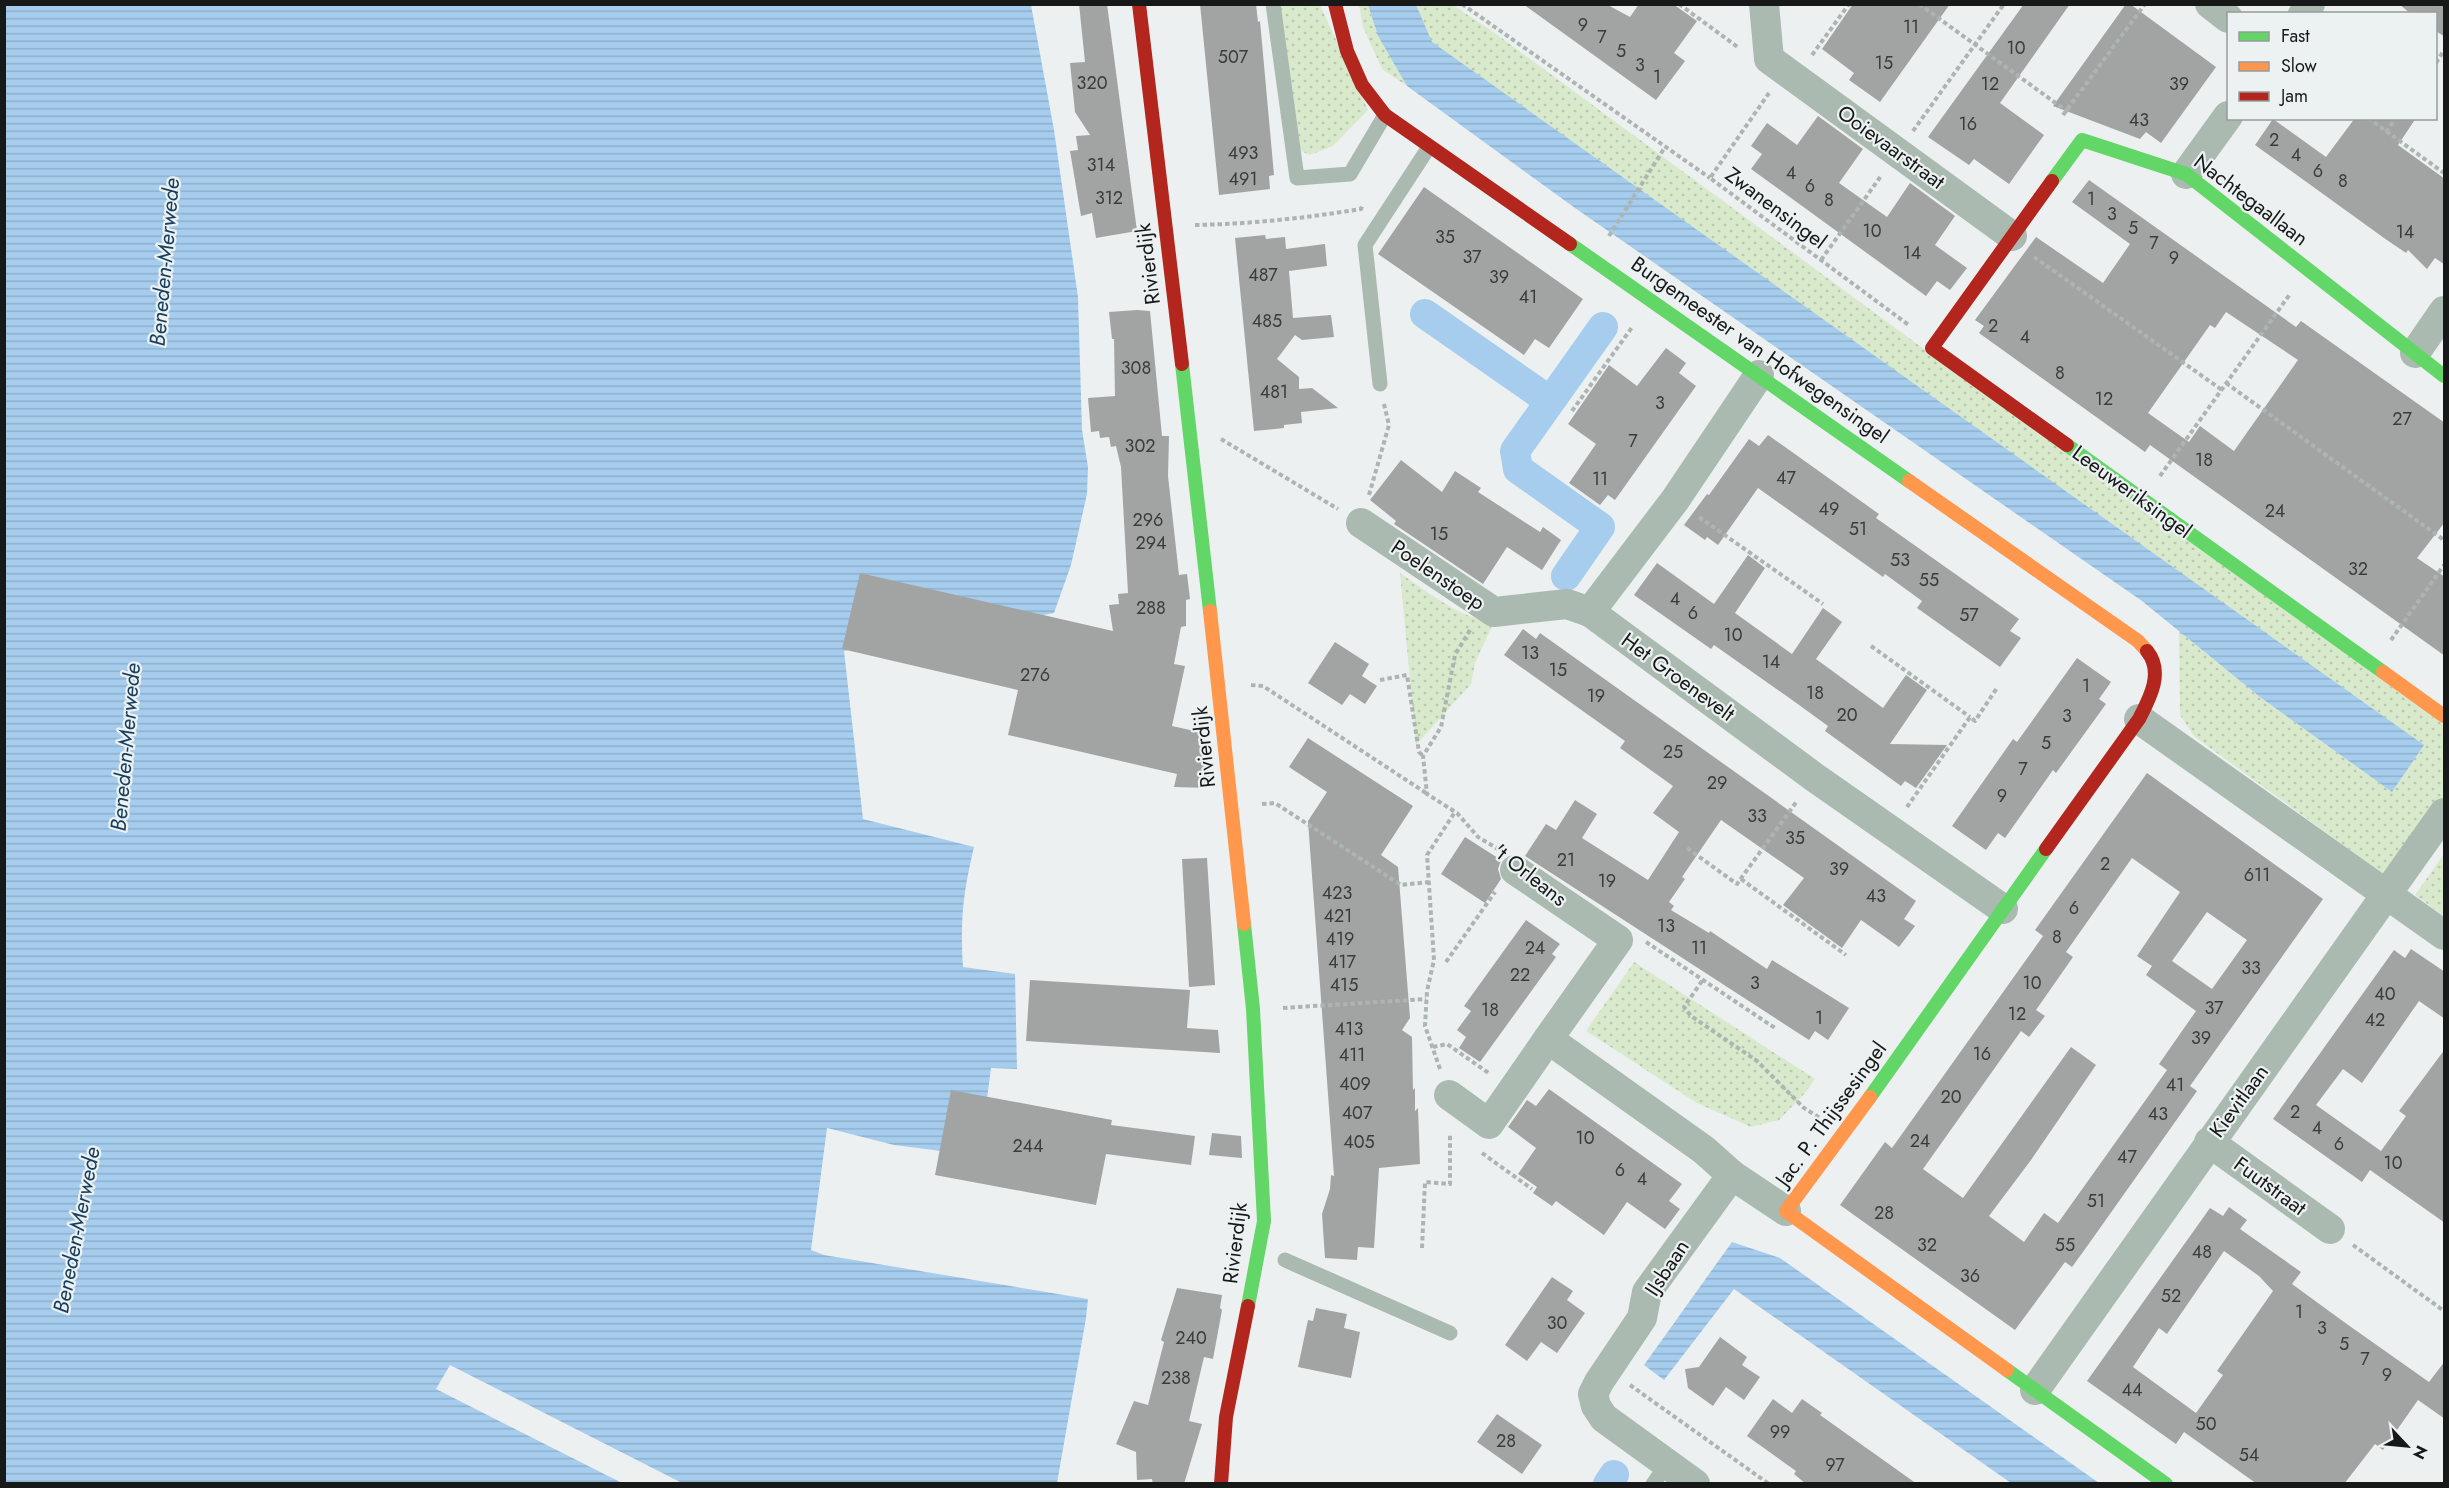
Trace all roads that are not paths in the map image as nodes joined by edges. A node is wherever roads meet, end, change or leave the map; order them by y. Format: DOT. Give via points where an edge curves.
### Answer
graph roads {
  1 [pos="1139,4"];
  2 [pos="1274,4"];
  3 [pos="1335,4"];
  4 [pos="1764,4"];
  5 [pos="2210,4"];
  6 [pos="2227,17"];
  7 [pos="1385,115"];
  8 [pos="2227,119"];
  9 [pos="1429,147"];
  10 [pos="2186,174"];
  11 [pos="2011,238"];
  12 [pos="2445,312"];
  13 [pos="2415,353"];
  14 [pos="1759,375"];
  15 [pos="2445,376"];
  16 [pos="1380,384"];
  17 [pos="1361,523"];
  18 [pos="1590,612"];
  19 [pos="2445,716"];
  20 [pos="2139,719"];
  21 [pos="2445,813"];
  22 [pos="1516,865"];
  23 [pos="2387,894"];
  24 [pos="2003,909"];
  25 [pos="2445,935"];
  26 [pos="1548,1038"];
  27 [pos="1445,1084"];
  28 [pos="2210,1142"];
  29 [pos="1732,1175"];
  30 [pos="1786,1211"];
  31 [pos="2330,1229"];
  32 [pos="1285,1260"];
  33 [pos="1450,1333"];
  34 [pos="2035,1390"];
  35 [pos="1660,1474"];
  36 [pos="1221,1484"];
  37 [pos="1695,1484"];
  38 [pos="2166,1484"];
  1 -- 36 [label="street, Rivierdijk" via="1253,1009 1264,1221 1226,1417"];
  2 -- 7 [label="lane" via="1297,178 1350,174"];
  3 -- 7 [label="street, Burgemeester van Hofwegensingel" via="1362,85"];
  4 -- 11 [label="street, Ooievaarstraat" via="1769,59"];
  5 -- 6 [label="street"];
  7 -- 9 [label="street, Burgemeester van Hofwegensingel"];
  8 -- 10 [label="street"];
  9 -- 14 [label="street, Burgemeester van Hofwegensingel"];
  9 -- 16 [label="lane" via="1365,245"];
  10 -- 11 [label="street, Nachtegaallaan" via="2082,140"];
  10 -- 13 [label="street, Nachtegaallaan"];
  11 -- 19 [label="street, Leeuweriksingel" via="1932,348"];
  12 -- 13 [label="street"];
  13 -- 15 [label="street, Nachtegaallaan"];
  14 -- 18 [label="street" via="1675,500"];
  14 -- 20 [label="street, Burgemeester van Hofwegensingel" via="2138,641 2152,657 2156,679"];
  17 -- 18 [label="street, Poelenstoep" via="1494,612 1568,604"];
  18 -- 24 [label="street, Het Groenevelt" via="1814,777"];
  20 -- 23 [label="street"];
  20 -- 24 [label="street, Jac. P. Thijssesingel"];
  21 -- 23 [label="street, Kievitlaan"];
  22 -- 26 [label="street, 't Orleans" via="1618,940"];
  23 -- 25 [label="street"];
  23 -- 28 [label="street, Kievitlaan"];
  24 -- 30 [label="street, Jac. P. Thijssesingel"];
  26 -- 27 [label="street" via="1489,1124"];
  26 -- 29 [label="street" via="1704,1150"];
  28 -- 31 [label="street, Fuutstraat"];
  28 -- 34 [label="street, Kievitlaan"];
  29 -- 30 [label="street"];
  29 -- 35 [label="street, IJsbaan" via="1647,1292 1642,1318 1606,1368 1593,1394 1604,1418"];
  30 -- 34 [label="street, Jac. P. Thijssesingel"];
  32 -- 33 [label="lane"];
  34 -- 38 [label="street, Jac. P. Thijssesingel"];
  35 -- 37 [label="street, IJsbaan"];
}
